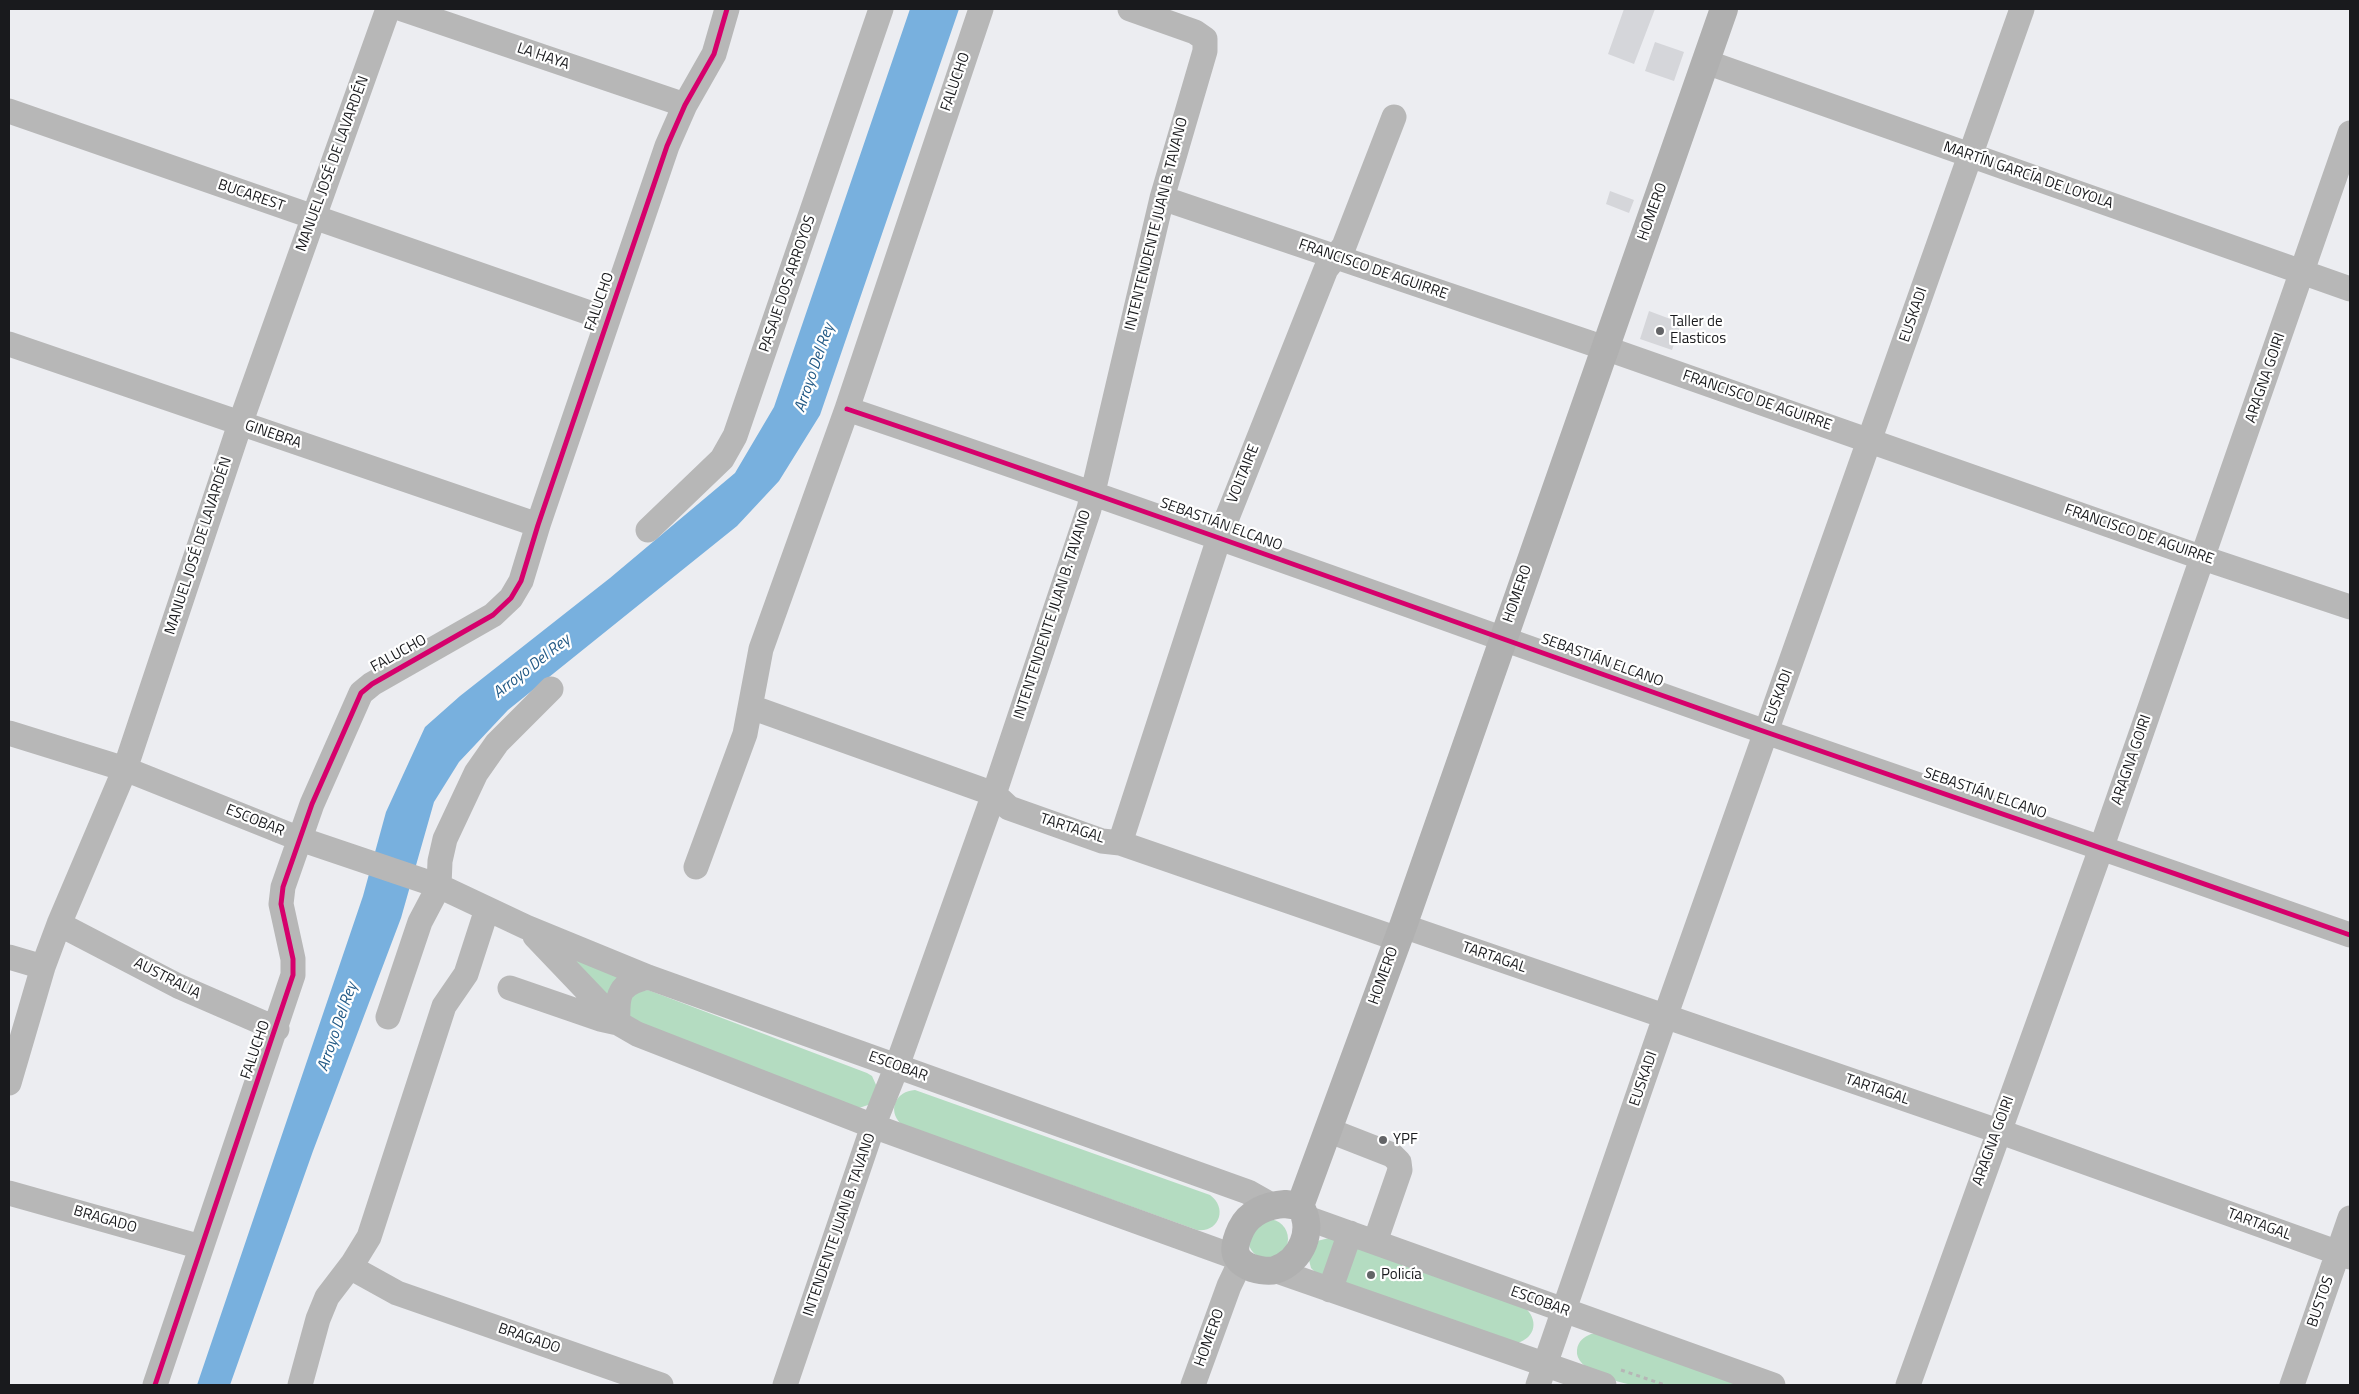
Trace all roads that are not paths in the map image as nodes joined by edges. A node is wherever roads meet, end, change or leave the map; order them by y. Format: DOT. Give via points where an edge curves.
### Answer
graph roads {
  1 [pos="388,9"];
  2 [pos="402,9"];
  3 [pos="727,9"];
  4 [pos="881,9"];
  5 [pos="981,9"];
  6 [pos="1130,9"];
  7 [pos="1724,9"];
  8 [pos="2022,9"];
  9 [pos="1706,62"];
  10 [pos="685,105"];
  11 [pos="9,112"];
  12 [pos="1394,117"];
  13 [pos="2350,133"];
  14 [pos="1969,155"];
  15 [pos="1162,198"];
  16 [pos="314,217"];
  17 [pos="1334,258"];
  18 [pos="2302,273"];
  19 [pos="2350,289"];
  20 [pos="607,319"];
  21 [pos="9,344"];
  22 [pos="1605,348"];
  23 [pos="847,408"];
  24 [pos="240,424"];
  25 [pos="1870,440"];
  26 [pos="1092,491"];
  27 [pos="538,525"];
  28 [pos="648,530"];
  29 [pos="1219,538"];
  30 [pos="2203,558"];
  31 [pos="2350,607"];
  32 [pos="1502,639"];
  33 [pos="551,688"];
  34 [pos="751,707"];
  35 [pos="1766,732"];
  36 [pos="9,733"];
  37 [pos="125,770"];
  38 [pos="994,794"];
  39 [pos="300,839"];
  40 [pos="1120,843"];
  41 [pos="2102,846"];
  42 [pos="696,867"];
  43 [pos="434,885"];
  44 [pos="487,909"];
  45 [pos="59,924"];
  46 [pos="526,927"];
  47 [pos="1400,932"];
  48 [pos="2350,935"];
  49 [pos="9,957"];
  50 [pos="43,967"];
  51 [pos="648,978"];
  52 [pos="510,988"];
  53 [pos="388,1017"];
  54 [pos="1665,1017"];
  55 [pos="618,1023"];
  56 [pos="277,1029"];
  57 [pos="897,1066"];
  58 [pos="9,1083"];
  59 [pos="873,1126"];
  60 [pos="1328,1130"];
  61 [pos="1998,1131"];
  62 [pos="9,1193"];
  63 [pos="1271,1205"];
  64 [pos="1304,1212"];
  65 [pos="2350,1218"];
  66 [pos="1350,1233"];
  67 [pos="1375,1242"];
  68 [pos="201,1247"];
  69 [pos="2344,1256"];
  70 [pos="1237,1260"];
  71 [pos="350,1268"];
  72 [pos="1274,1270"];
  73 [pos="1330,1290"];
  74 [pos="1565,1311"];
  75 [pos="1542,1375"];
  76 [pos="155,1385"];
  77 [pos="300,1385"];
  78 [pos="662,1385"];
  79 [pos="785,1385"];
  80 [pos="1193,1385"];
  81 [pos="1604,1385"];
  82 [pos="1773,1385"];
  83 [pos="1908,1385"];
  84 [pos="2292,1385"];
  1 -- 16 [label="street, MANUEL JOSÉ DE LAVARDÉN"];
  2 -- 10 [label="street, LA HAYA"];
  3 -- 10 [label="street, FALUCHO" via="714,54"];
  4 -- 28 [label="street, PASAJE DOS ARROYOS" via="735,436 722,458"];
  5 -- 23 [label="street, FALUCHO"];
  6 -- 15 [label="street, INTENTENDENTE JUAN B. TAVANO" via="1195,32 1205,39"];
  7 -- 9 [label="main road, HOMERO"];
  8 -- 14 [label="street, EUSKADI"];
  9 -- 14 [label="street, MARTÍN GARCÍA DE LOYOLA"];
  9 -- 22 [label="main road, HOMERO"];
  10 -- 20 [label="street, FALUCHO" via="667,146"];
  11 -- 16 [label="street, BUCAREST"];
  12 -- 17 [label="street, VOLTAIRE" via="1344,246"];
  13 -- 18 [label="street, ARAGNA GOIRI"];
  14 -- 18 [label="street, MARTÍN GARCÍA DE LOYOLA"];
  14 -- 25 [label="street, EUSKADI"];
  15 -- 17 [label="street, FRANCISCO DE AGUIRRE"];
  15 -- 26 [label="street, INTENTENDENTE JUAN B. TAVANO"];
  16 -- 20 [label="street, BUCAREST"];
  16 -- 24 [label="street, MANUEL JOSÉ DE LAVARDÉN"];
  17 -- 22 [label="street, FRANCISCO DE AGUIRRE"];
  17 -- 29 [label="street, VOLTAIRE" via="1326,269"];
  18 -- 19 [label="street, MARTÍN GARCÍA DE LOYOLA"];
  18 -- 30 [label="street, ARAGNA GOIRI"];
  20 -- 27 [label="street, FALUCHO"];
  21 -- 24 [label="street, GINEBRA"];
  22 -- 25 [label="street, FRANCISCO DE AGUIRRE"];
  22 -- 32 [label="main road, HOMERO"];
  23 -- 26 [label="street, SEBASTIÁN ELCANO"];
  23 -- 34 [label="street, FALUCHO" via="761,649"];
  24 -- 27 [label="street, GINEBRA"];
  24 -- 37 [label="street, MANUEL JOSÉ DE LAVARDÉN"];
  25 -- 30 [label="street, FRANCISCO DE AGUIRRE"];
  25 -- 35 [label="street, EUSKADI"];
  26 -- 29 [label="street, SEBASTIÁN ELCANO"];
  26 -- 38 [label="street, INTENTENDENTE JUAN B. TAVANO" via="1086,518"];
  27 -- 39 [label="street, FALUCHO" via="521,581 511,598 493,615 361,693"];
  29 -- 32 [label="street, SEBASTIÁN ELCANO"];
  29 -- 40 [label="street, VOLTAIRE"];
  30 -- 31 [label="street, FRANCISCO DE AGUIRRE"];
  30 -- 41 [label="street, ARAGNA GOIRI"];
  32 -- 35 [label="street, SEBASTIÁN ELCANO"];
  32 -- 47 [label="main road, HOMERO"];
  33 -- 43 [label="street" via="497,743 476,773 445,839"];
  34 -- 38 [label="street, TARTAGAL"];
  34 -- 42 [label="street, FALUCHO" via="746,734"];
  35 -- 41 [label="street, SEBASTIÁN ELCANO"];
  35 -- 54 [label="street, EUSKADI"];
  36 -- 37 [label="street, ESCOBAR"];
  37 -- 39 [label="street, ESCOBAR"];
  37 -- 45 [label="street, MANUEL JOSÉ DE LAVARDÉN"];
  38 -- 40 [label="street, TARTAGAL" via="1009,808 1102,841"];
  38 -- 57 [label="street, INTENTENDENTE JUAN B. TAVANO"];
  39 -- 43 [label="street, ESCOBAR"];
  39 -- 56 [label="street, FALUCHO" via="283,887 282,904 293,975"];
  40 -- 47 [label="street, TARTAGAL"];
  41 -- 48 [label="street, SEBASTIÁN ELCANO"];
  41 -- 61 [label="street, ARAGNA GOIRI"];
  43 -- 44 [label="street, ESCOBAR"];
  43 -- 53 [label="street"];
  44 -- 46 [label="street, ESCOBAR"];
  44 -- 71 [label="street" via="466,974 444,1006 370,1237"];
  45 -- 50 [label="street, MANUEL JOSÉ DE LAVARDÉN"];
  45 -- 56 [label="street, AUSTRALIA" via="178,986"];
  46 -- 51 [label="street, ESCOBAR"];
  46 -- 55 [label="street, ESCOBAR"];
  47 -- 54 [label="street, TARTAGAL"];
  47 -- 60 [label="main road, HOMERO"];
  49 -- 50 [label="street"];
  50 -- 58 [label="street, MANUEL JOSÉ DE LAVARDÉN"];
  51 -- 55 [label="street" via="624,986 617,1002"];
  51 -- 57 [label="street, ESCOBAR"];
  52 -- 55 [label="street, ESCOBAR"];
  54 -- 61 [label="street, TARTAGAL"];
  54 -- 74 [label="street, EUSKADI"];
  55 -- 59 [label="street, ESCOBAR" via="637,1034"];
  56 -- 68 [label="street, FALUCHO"];
  57 -- 59 [label="street, INTENDENTE JUAN B. TAVANO"];
  57 -- 63 [label="street, ESCOBAR" via="1248,1192"];
  59 -- 70 [label="street, ESCOBAR"];
  59 -- 79 [label="street, INTENDENTE JUAN B. TAVANO"];
  60 -- 64 [label="main road, HOMERO"];
  60 -- 67 [label="street" via="1392,1155 1399,1162 1400,1170"];
  61 -- 69 [label="street, TARTAGAL"];
  61 -- 83 [label="street, ARAGNA GOIRI"];
  62 -- 68 [label="street, BRAGADO"];
  63 -- 64 [label="main road"];
  63 -- 70 [label="main road" via="1245,1222 1236,1242"];
  64 -- 66 [label="street, ESCOBAR"];
  64 -- 72 [label="main road" via="1306,1237 1299,1251 1290,1261"];
  65 -- 69 [label="street, BUSTOS"];
  66 -- 67 [label="street, ESCOBAR"];
  66 -- 73 [label="street"];
  67 -- 74 [label="street, ESCOBAR"];
  68 -- 76 [label="street, FALUCHO"];
  69 -- 84 [label="street, BUSTOS"];
  70 -- 72 [label="main road" via="1259,1270"];
  70 -- 80 [label="street, HOMERO"];
  71 -- 77 [label="street" via="327,1297 318,1318"];
  71 -- 78 [label="street, BRAGADO" via="397,1293"];
  72 -- 73 [label="street"];
  73 -- 75 [label="street"];
  74 -- 75 [label="street, EUSKADI"];
  74 -- 82 [label="street, ESCOBAR"];
  75 -- 81 [label="street"];
}
